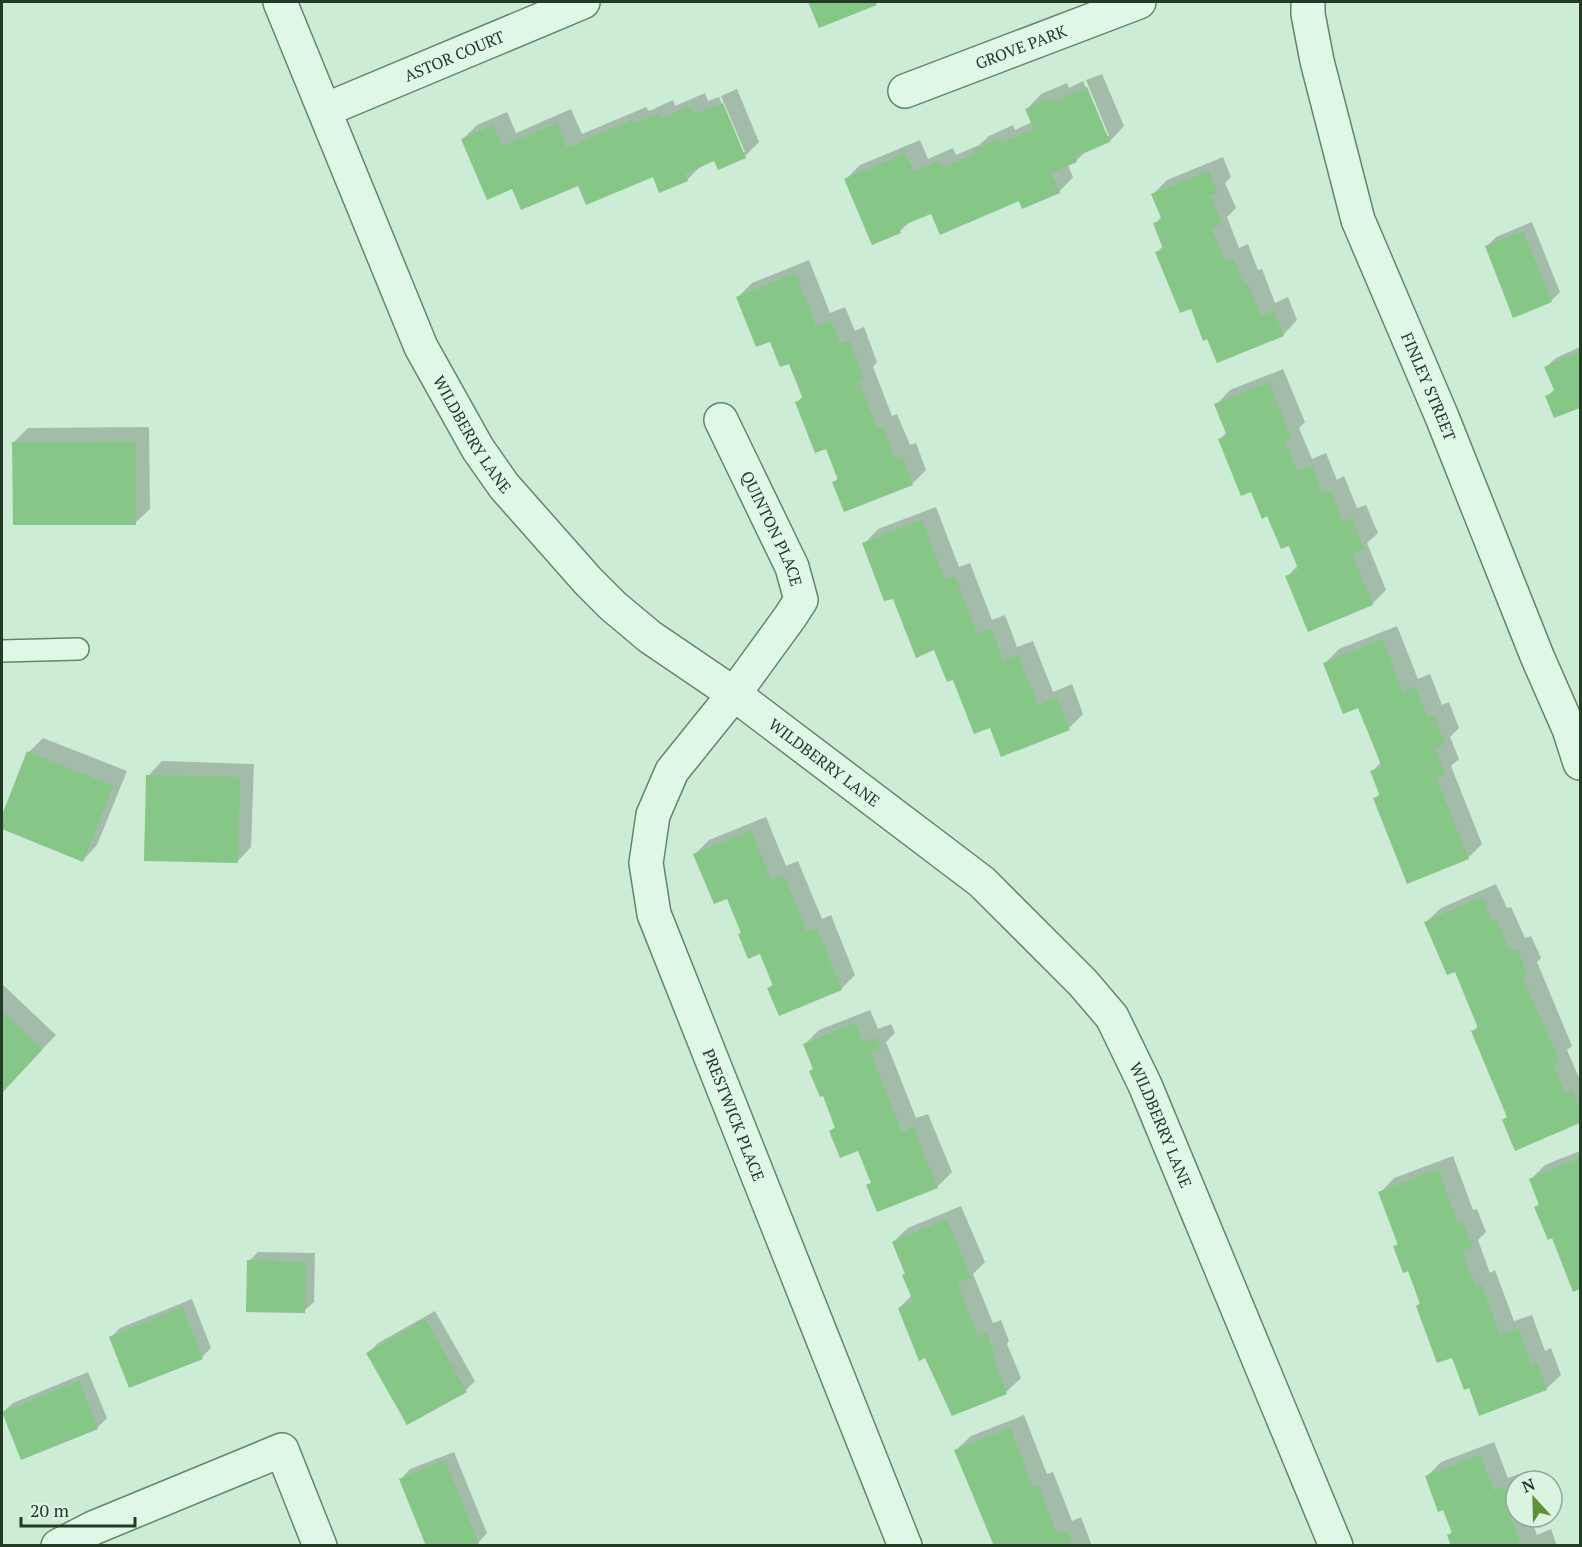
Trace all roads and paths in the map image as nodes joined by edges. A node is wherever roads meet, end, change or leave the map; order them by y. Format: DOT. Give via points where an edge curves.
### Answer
graph roads {
  1 [pos="280,2"];
  2 [pos="583,2"];
  3 [pos="1139,2"];
  4 [pos="1308,2"];
  5 [pos="905,91"];
  6 [pos="325,110"];
  7 [pos="721,420"];
  8 [pos="78,649"];
  9 [pos="2,651"];
  10 [pos="734,694"];
  11 [pos="1581,763"];
  12 [pos="58,1545"];
  13 [pos="320,1545"];
  14 [pos="905,1545"];
  15 [pos="1336,1545"];
  1 -- 6 [label="street, WILDBERRY LANE"];
  2 -- 6 [label="street, ASTOR COURT"];
  3 -- 5 [label="street, GROVE PARK"];
  4 -- 11 [label="street, FINLEY STREET" via="1317,61 1358,220"];
  6 -- 10 [label="street, WILDBERRY LANE" via="421,347 478,449 504,486 613,606 650,637"];
  7 -- 10 [label="street, QUINTON PLACE" via="792,567 801,600"];
  8 -- 9 [label="lane"];
  10 -- 14 [label="street, PRESTWICK PLACE" via="672,771 653,814 646,863 654,914"];
  10 -- 15 [label="street, WILDBERRY LANE" via="982,882 1112,1017 1145,1085"];
  12 -- 13 [label="street" via="282,1450"];
}
